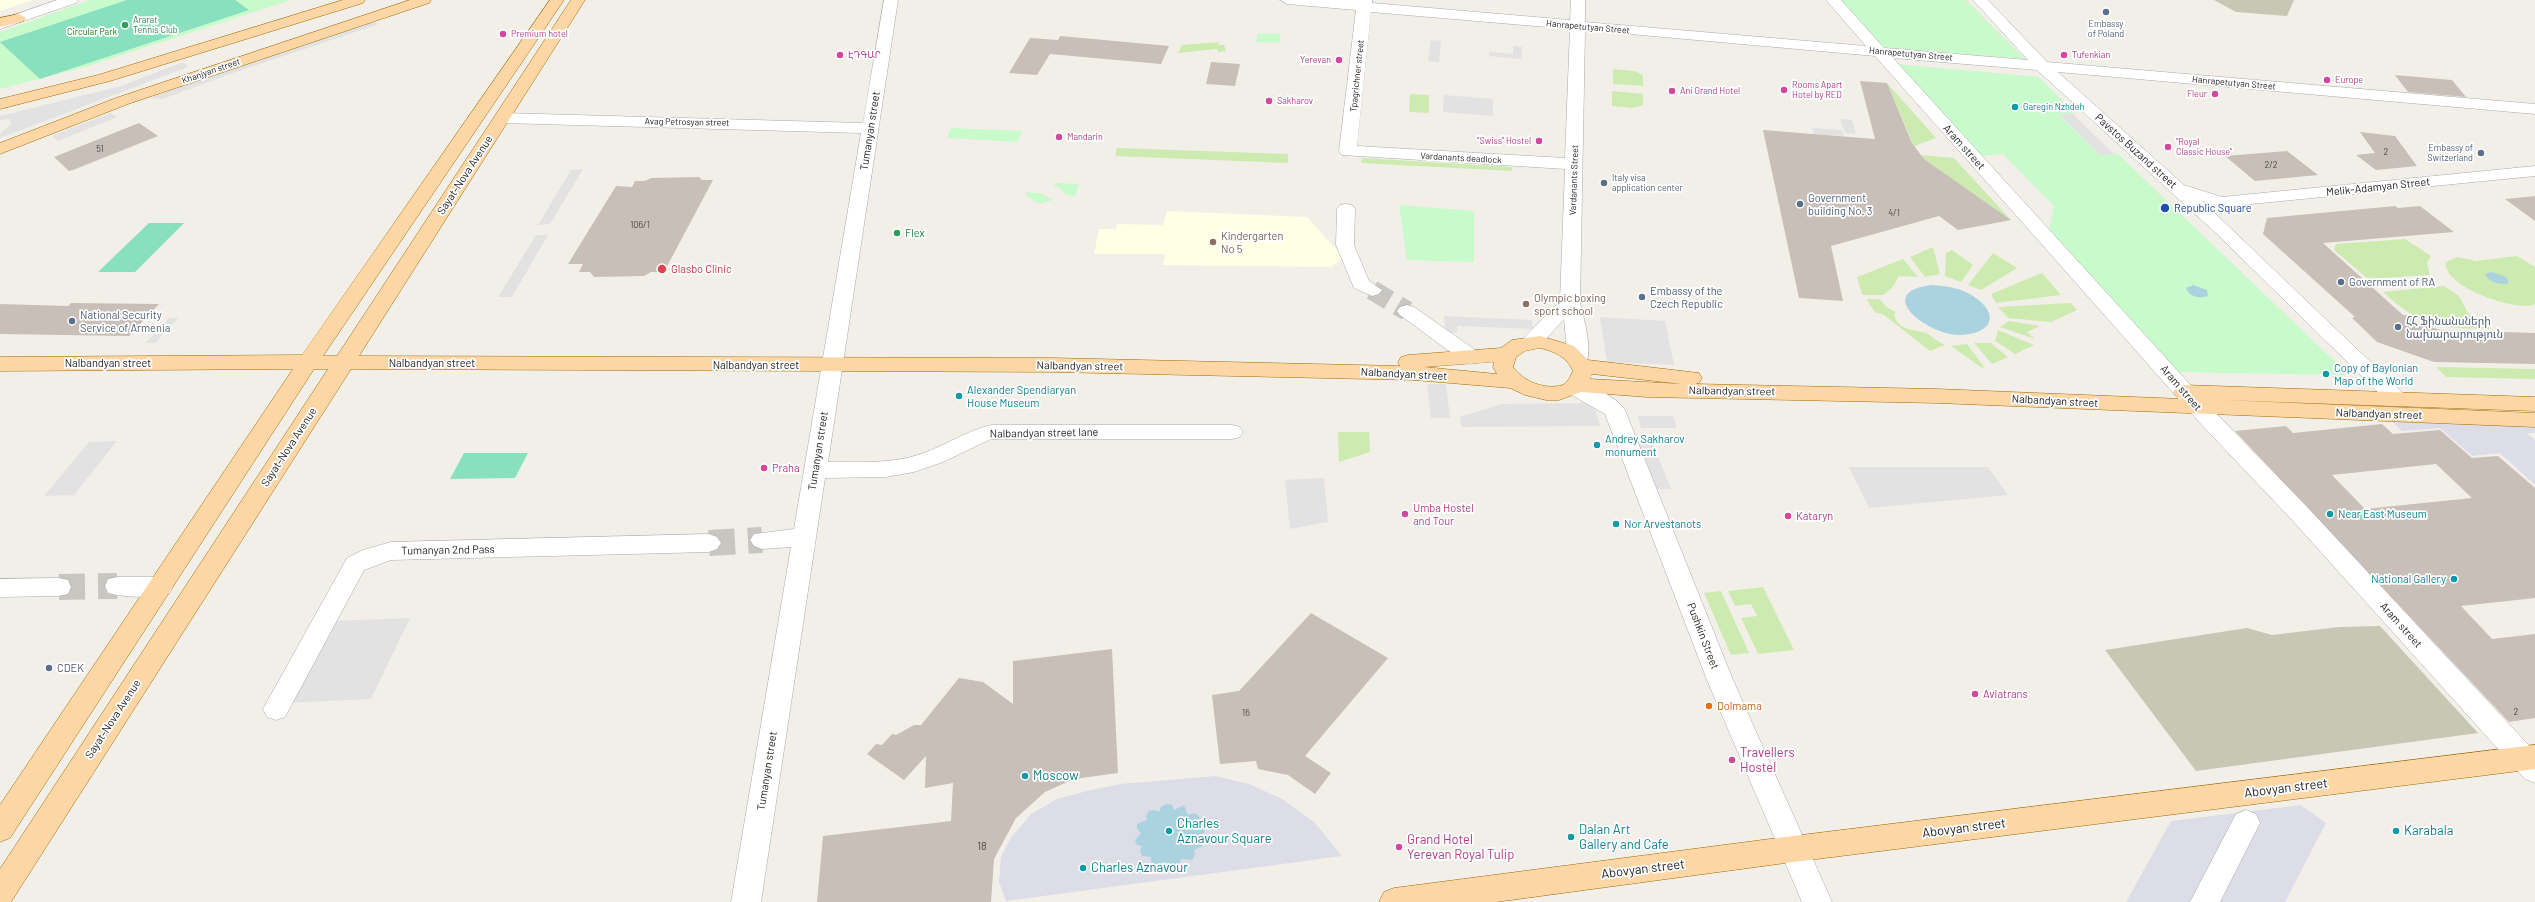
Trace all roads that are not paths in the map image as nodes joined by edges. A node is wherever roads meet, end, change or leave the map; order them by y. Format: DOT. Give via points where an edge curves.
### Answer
graph roads {
  1 [pos="71,0"];
  2 [pos="358,0"];
  3 [pos="408,0"];
  4 [pos="424,0"];
  5 [pos="557,0"];
  6 [pos="578,0"];
  7 [pos="891,0"];
  8 [pos="1287,0"];
  9 [pos="1578,0"];
  10 [pos="1833,0"];
  11 [pos="1980,0"];
  12 [pos="1365,4"];
  13 [pos="19,18"];
  14 [pos="0,24"];
  15 [pos="1578,26"];
  16 [pos="1878,51"];
  17 [pos="2043,66"];
  18 [pos="0,104"];
  19 [pos="2535,109"];
  20 [pos="503,118"];
  21 [pos="870,128"];
  22 [pos="0,142"];
  23 [pos="0,149"];
  24 [pos="1348,151"];
  25 [pos="1574,164"];
  26 [pos="2535,171"];
  27 [pos="2170,183"];
  28 [pos="2221,202"];
  29 [pos="1346,210"];
  30 [pos="2230,237"];
  31 [pos="1372,290"];
  32 [pos="1570,302"];
  33 [pos="1407,311"];
  34 [pos="1529,343"];
  35 [pos="0,352"];
  36 [pos="1506,354"];
  37 [pos="1472,357"];
  38 [pos="311,359"];
  39 [pos="346,359"];
  40 [pos="833,361"];
  41 [pos="0,364"];
  42 [pos="1577,374"];
  43 [pos="1512,381"];
  44 [pos="2397,399"];
  45 [pos="2191,400"];
  46 [pos="2535,404"];
  47 [pos="2535,420"];
  48 [pos="1232,432"];
  49 [pos="815,470"];
  50 [pos="804,537"];
  51 [pos="762,540"];
  52 [pos="709,543"];
  53 [pos="117,586"];
  54 [pos="161,586"];
  55 [pos="59,587"];
  56 [pos="0,588"];
  57 [pos="276,709"];
  58 [pos="2531,762"];
  59 [pos="2246,823"];
  60 [pos="0,829"];
  61 [pos="1793,849"];
  62 [pos="0,894"];
  63 [pos="746,902"];
  64 [pos="1394,902"];
  65 [pos="1817,902"];
  66 [pos="2205,902"];
  1 -- 13 [label="street"];
  2 -- 18 [label="main road" via="104,78"];
  3 -- 22 [label="main road, Khanjyan street" via="205,66"];
  4 -- 23 [label="main road, Khanjyan street" via="130,99"];
  5 -- 38 [label="main road, Sayat-Nova Avenue"];
  6 -- 20 [label="main road, Sayat-Nova Avenue"];
  7 -- 21 [label="street, Tumanyan street"];
  8 -- 12 [label="street, Hanrapetutyan Street"];
  9 -- 15 [label="street, Vardanants Street"];
  10 -- 16 [label="street, Aram street"];
  11 -- 17 [label="street, Pavstos Buzand street"];
  12 -- 15 [label="street, Hanrapetutyan Street"];
  12 -- 24 [label="street, Tpagrichner street"];
  13 -- 14 [label="main road"];
  15 -- 16 [label="street, Hanrapetutyan Street"];
  15 -- 25 [label="street, Vardanants Street"];
  16 -- 17 [label="street, Hanrapetutyan Street"];
  16 -- 45 [label="street, Aram street"];
  17 -- 19 [label="street, Hanrapetutyan Street"];
  17 -- 27 [label="street, Pavstos Buzand street"];
  20 -- 21 [label="street, Avag Petrosyan street"];
  20 -- 39 [label="main road, Sayat-Nova Avenue"];
  21 -- 40 [label="street, Tumanyan street"];
  24 -- 25 [label="street, Vardanants deadlock"];
  25 -- 32 [label="street, Vardanants Street"];
  26 -- 28 [label="street, Melik-Adamyan Street"];
  27 -- 28 [label="street, Melik-Adamyan Street"];
  27 -- 30 [label="street, Pavstos Buzand street"];
  28 -- 30 [label="street" via="2218,209"];
  29 -- 31 [label="street" via="1345,245 1361,284"];
  30 -- 44 [label="street, Pavstos Buzand street"];
  32 -- 34 [label="street"];
  32 -- 42 [label="street, Vardanants Street" via="1577,333"];
  33 -- 37 [label="street"];
  34 -- 36 [label="main road"];
  34 -- 42 [label="main road" via="1540,342 1558,346"];
  35 -- 38 [label="main road, Nalbandyan street"];
  36 -- 37 [label="main road, Nalbandyan street"];
  36 -- 43 [label="main road" via="1503,367"];
  37 -- 40 [label="main road, Nalbandyan street" via="1413,362 1055,356"];
  38 -- 39 [label="main road, Nalbandyan street"];
  38 -- 41 [label="main road, Nalbandyan street"];
  38 -- 54 [label="main road, Sayat-Nova Avenue"];
  39 -- 40 [label="main road, Nalbandyan street"];
  39 -- 62 [label="main road, Sayat-Nova Avenue"];
  40 -- 43 [label="main road, Nalbandyan street" via="1398,372"];
  40 -- 49 [label="street, Tumanyan street"];
  42 -- 43 [label="main road" via="1557,393 1527,390"];
  42 -- 45 [label="main road, Nalbandyan street" via="1647,390"];
  42 -- 61 [label="street, Pushkin Street" via="1596,398 1614,410 1720,680"];
  44 -- 45 [label="main road, Nalbandyan street"];
  44 -- 46 [label="main road, Nalbandyan street"];
  45 -- 47 [label="main road, Nalbandyan street"];
  45 -- 58 [label="street, Aram street"];
  48 -- 49 [label="street, Nalbandyan street lane" via="991,432 972,436 927,460 904,466"];
  49 -- 50 [label="street, Tumanyan street"];
  50 -- 51 [label="street"];
  50 -- 63 [label="street, Tumanyan street"];
  52 -- 57 [label="street, Tumanyan 2nd Pass" via="391,551 371,556 354,564"];
  53 -- 54 [label="street"];
  54 -- 60 [label="main road, Sayat-Nova Avenue"];
  55 -- 56 [label="street"];
  58 -- 61 [label="main road, Abovyan street"];
  59 -- 66 [label="street"];
  61 -- 64 [label="main road, Abovyan street"];
  61 -- 65 [label="street, Pushkin Street"];
}
